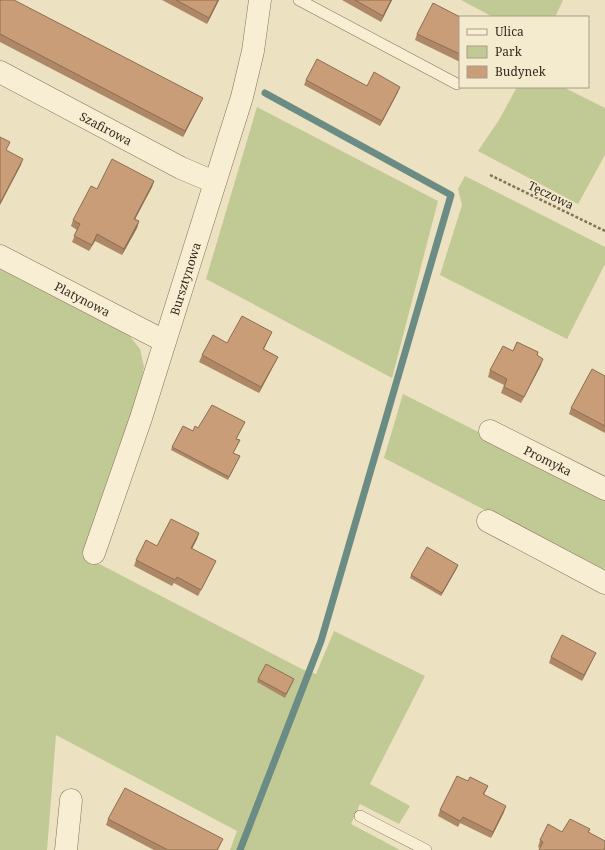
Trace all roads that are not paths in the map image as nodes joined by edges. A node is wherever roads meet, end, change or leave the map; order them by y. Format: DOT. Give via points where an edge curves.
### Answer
graph roads {
  1 [pos="299,0"];
  2 [pos="256,2"];
  3 [pos="0,72"];
  4 [pos="457,84"];
  5 [pos="214,182"];
  6 [pos="0,256"];
  7 [pos="164,341"];
  8 [pos="490,431"];
  9 [pos="605,489"];
  10 [pos="488,521"];
  11 [pos="94,553"];
  12 [pos="605,583"];
  13 [pos="71,800"];
  14 [pos="360,816"];
  15 [pos="66,850"];
  16 [pos="426,850"];
  1 -- 4 [label="lane"];
  2 -- 5 [label="street, Bursztynowa" via="248,72"];
  3 -- 5 [label="street, Szafirowa" via="181,168"];
  5 -- 7 [label="street, Bursztynowa"];
  6 -- 7 [label="street, Platynowa"];
  7 -- 11 [label="street, Bursztynowa" via="141,418"];
  8 -- 9 [label="street, Promyka"];
  10 -- 12 [label="street"];
  13 -- 15 [label="street"];
  14 -- 16 [label="lane"];
}
